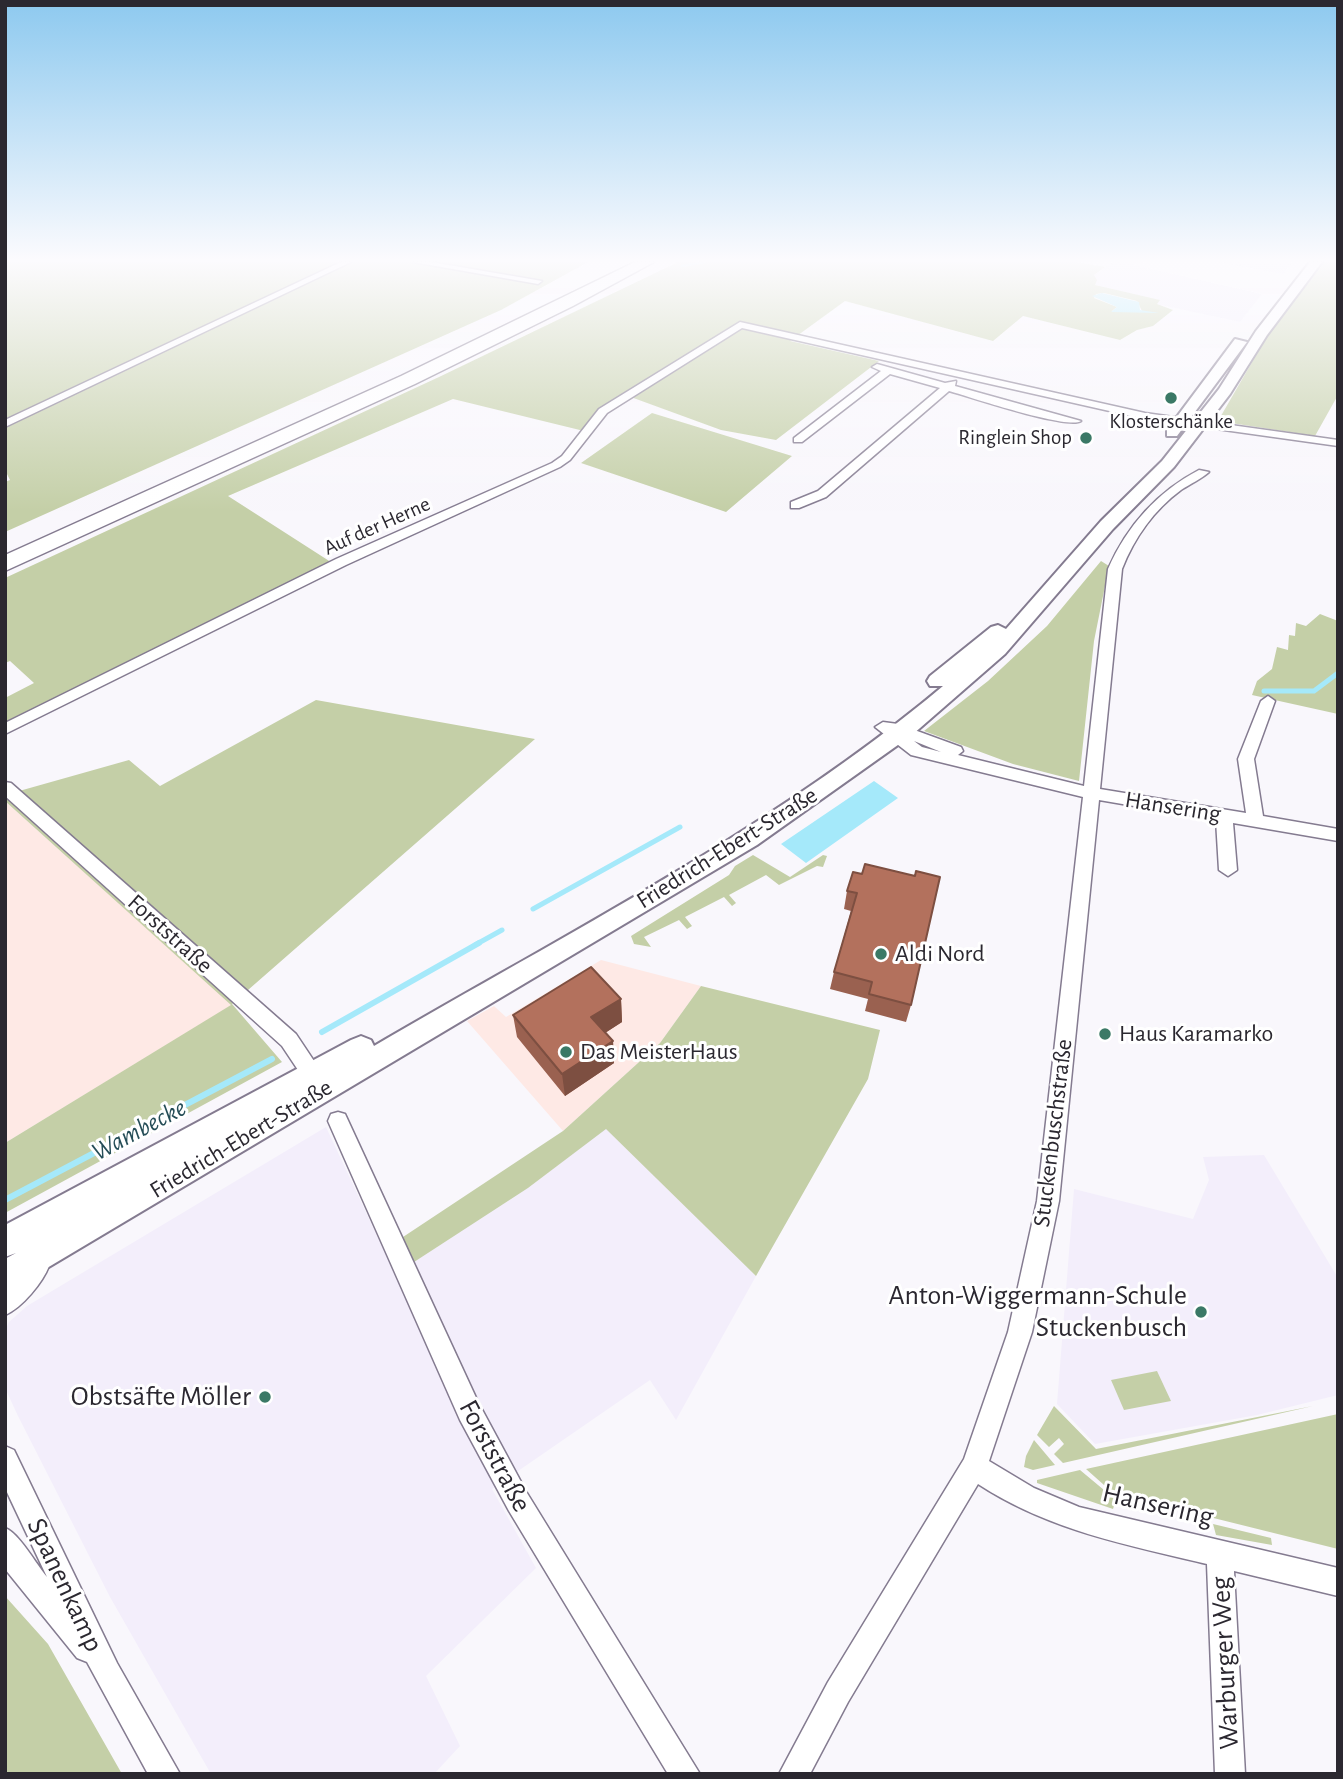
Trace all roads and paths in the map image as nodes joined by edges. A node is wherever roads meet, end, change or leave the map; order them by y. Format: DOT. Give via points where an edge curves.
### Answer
graph roads {
  1 [pos="171,345"];
  2 [pos="451,345"];
  3 [pos="482,345"];
  4 [pos="708,345"];
  5 [pos="830,345"];
  6 [pos="1244,345"];
  7 [pos="1250,345"];
  8 [pos="856,362"];
  9 [pos="889,370"];
  10 [pos="964,375"];
  11 [pos="947,386"];
  12 [pos="1076,421"];
  13 [pos="1190,422"];
  14 [pos="5,424"];
  15 [pos="797,440"];
  16 [pos="1338,443"];
  17 [pos="1203,472"];
  18 [pos="795,505"];
  19 [pos="5,546"];
  20 [pos="5,564"];
  21 [pos="1268,701"];
  22 [pos="5,729"];
  23 [pos="894,731"];
  24 [pos="5,787"];
  25 [pos="1091,793"];
  26 [pos="1224,815"];
  27 [pos="1255,821"];
  28 [pos="1338,835"];
  29 [pos="1228,870"];
  30 [pos="318,1084"];
  31 [pos="338,1121"];
  32 [pos="5,1242"];
  33 [pos="54,1247"];
  34 [pos="5,1277"];
  35 [pos="5,1303"];
  36 [pos="5,1459"];
  37 [pos="975,1466"];
  38 [pos="5,1541"];
  39 [pos="1220,1552"];
  40 [pos="1338,1582"];
  41 [pos="107,1673"];
  42 [pos="165,1774"];
  43 [pos="685,1774"];
  44 [pos="794,1774"];
  45 [pos="1230,1774"];
  1 -- 14 [label="street"];
  2 -- 19 [label="highway"];
  3 -- 20 [label="highway"];
  4 -- 22 [label="street, Auf der Herne" via="603,411 556,465 330,568"];
  5 -- 10 [label="street, Auf der Herne"];
  6 -- 13 [label="main road, Friedrich-Ebert-Straße"];
  7 -- 13 [label="main road, Friedrich-Ebert-Straße"];
  8 -- 9 [label="street"];
  9 -- 11 [label="street"];
  9 -- 15 [label="street"];
  10 -- 11 [label="street"];
  10 -- 13 [label="street"];
  11 -- 12 [label="street"];
  11 -- 18 [label="street" via="822,494"];
  13 -- 16 [label="street"];
  13 -- 23 [label="main road, Friedrich-Ebert-Straße" via="1017,616"];
  17 -- 25 [label="street, Stuckenbuschstraße" via="1188,479 1122,547 1115,569"];
  21 -- 27 [label="street" via="1246,759"];
  23 -- 25 [label="street, Hansering" via="917,751"];
  23 -- 30 [label="main road, Friedrich-Ebert-Straße" via="722,841"];
  24 -- 30 [label="street, Forststraße" via="289,1040"];
  25 -- 26 [label="street, Hansering"];
  25 -- 37 [label="street, Stuckenbuschstraße" via="1048,1201 1018,1342"];
  26 -- 27 [label="street, Hansering"];
  26 -- 29 [label="street"];
  27 -- 28 [label="street, Hansering"];
  30 -- 32 [label="main road, Friedrich-Ebert-Straße"];
  30 -- 33 [label="main road, Friedrich-Ebert-Straße"];
  31 -- 43 [label="street, Forststraße" via="481,1434"];
  33 -- 34 [label="main road, Friedrich-Ebert-Straße"];
  33 -- 35 [label="street"];
  36 -- 41 [label="street, Spanenkamp"];
  37 -- 39 [label="street, Hansering" via="1041,1506 1079,1520"];
  37 -- 44 [label="street, Stuckenbuschstraße" via="838,1692"];
  38 -- 41 [label="street, Spanenkamp"];
  39 -- 40 [label="street, Hansering"];
  39 -- 45 [label="street, Warburger Weg"];
  41 -- 42 [label="street, Spanenkamp"];
}
